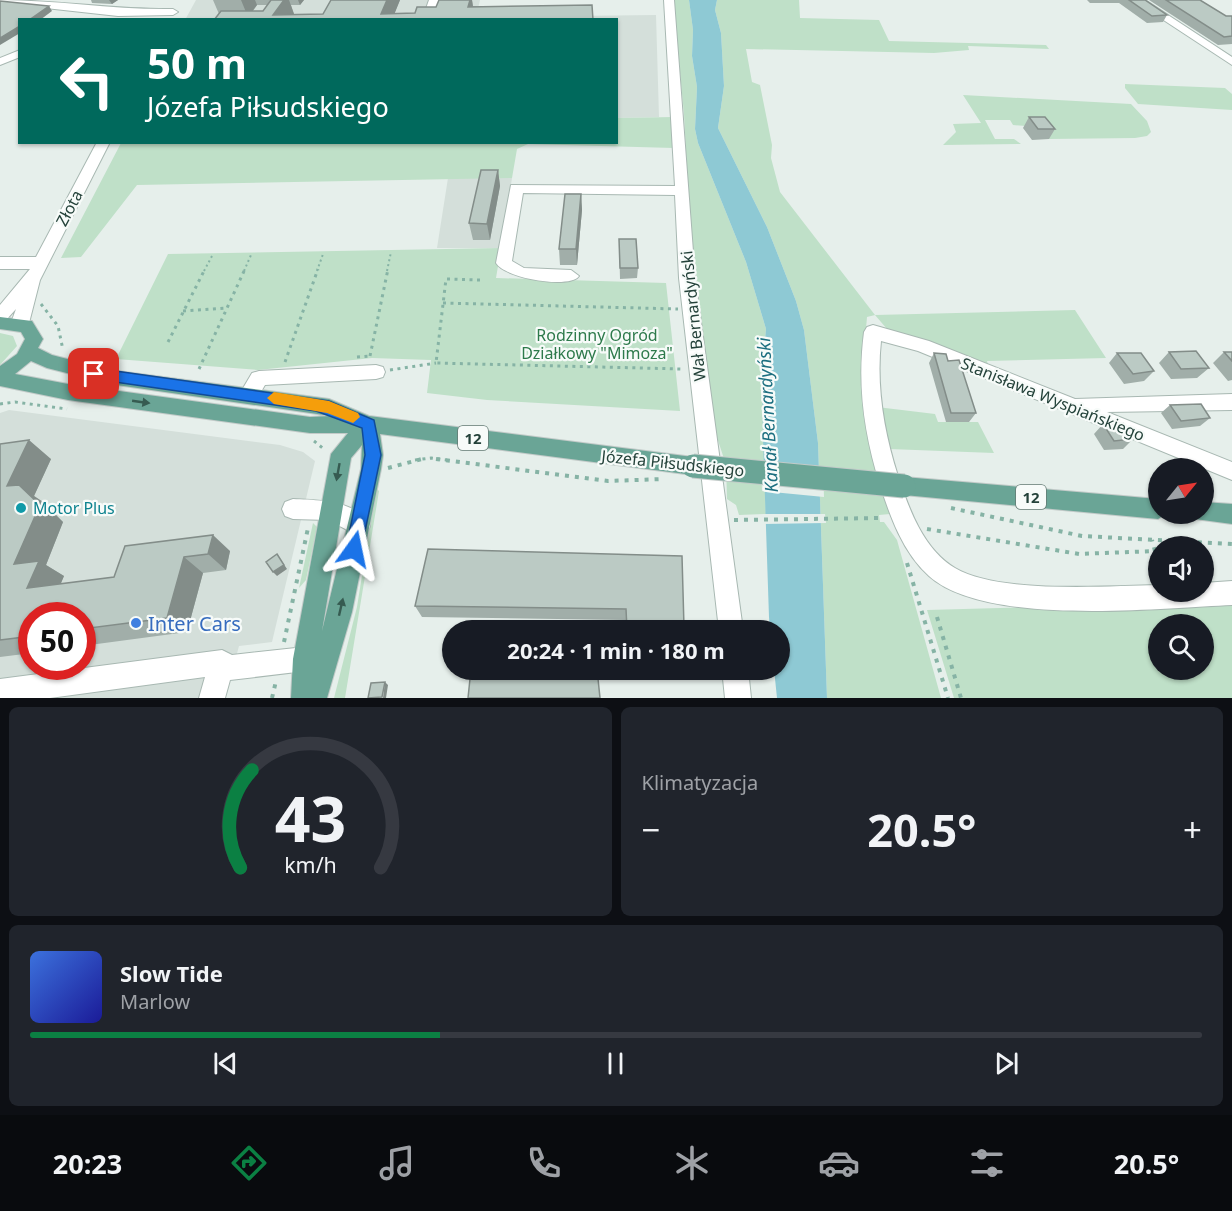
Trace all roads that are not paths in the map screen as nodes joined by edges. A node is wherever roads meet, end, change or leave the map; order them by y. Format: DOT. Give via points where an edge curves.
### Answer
graph roads {
  1 [pos="0,0"];
  2 [pos="180,0"];
  3 [pos="434,0"];
  4 [pos="669,0"];
  5 [pos="1138,0"];
  6 [pos="129,12"];
  7 [pos="171,16"];
  8 [pos="104,18"];
  9 [pos="428,18"];
  10 [pos="18,55"];
  11 [pos="0,62"];
  12 [pos="1232,62"];
  13 [pos="103,144"];
  14 [pos="682,191"];
  15 [pos="0,263"];
  16 [pos="38,268"];
  17 [pos="571,276"];
  18 [pos="0,316"];
  19 [pos="0,323"];
  20 [pos="20,323"];
  21 [pos="29,352"];
  22 [pos="371,367"];
  23 [pos="0,378"];
  24 [pos="249,395"];
  25 [pos="1232,402"];
  26 [pos="1074,408"];
  27 [pos="369,424"];
  28 [pos="1232,471"];
  29 [pos="1148,508"];
  30 [pos="312,509"];
  31 [pos="1214,513"];
  32 [pos="1232,514"];
  33 [pos="359,526"];
  34 [pos="1232,593"];
  35 [pos="730,620"];
  36 [pos="305,659"];
  37 [pos="220,669"];
  38 [pos="736,680"];
  39 [pos="0,692"];
  40 [pos="212,698"];
  41 [pos="304,698"];
  42 [pos="314,698"];
  43 [pos="738,698"];
  1 -- 6 [label="street"];
  2 -- 7 [label="street"];
  3 -- 9 [label="street"];
  4 -- 14 [label="street, Wał Bernardyński"];
  5 -- 12 [label="street"];
  6 -- 7 [label="street"];
  6 -- 8 [label="street"];
  10 -- 11 [label="street"];
  13 -- 16 [label="street, Złota"];
  14 -- 17 [label="street" via="516,188 504,263 521,273"];
  14 -- 35 [label="street, Wał Bernardyński" via="690,309"];
  15 -- 16 [label="street"];
  16 -- 18 [label="street, Złota"];
  16 -- 20 [label="street, Złota"];
  19 -- 20 [label="main road"];
  20 -- 21 [label="main road" via="33,334"];
  21 -- 23 [label="main road, 12"];
  21 -- 24 [label="main road, Józefa Piłsudskiego / 12" via="47,361 110,377"];
  22 -- 24 [label="street" via="259,378"];
  23 -- 27 [label="main road, Józefa Piłsudskiego / 12, one-way" via="68,392 310,425"];
  24 -- 27 [label="main road, Józefa Piłsudskiego / 12" via="329,407"];
  25 -- 26 [label="street"];
  26 -- 28 [label="street, Stanisława Wyspiańskiego"];
  26 -- 34 [label="street, Stanisława Wyspiańskiego" via="923,346 873,332 868,365 874,429 906,522 936,568 975,588 1037,596"];
  27 -- 29 [label="main road, Józefa Piłsudskiego / 12, bridge" via="693,466"];
  27 -- 30 [label="main road, one-way" via="341,454"];
  27 -- 33 [label="main road" via="373,455"];
  30 -- 33 [label="street"];
  30 -- 36 [label="main road"];
  31 -- 32 [label="main road"];
  42 -- 33 [label="main road, one-way" via="337,622"];
  36 -- 37 [label="street"];
  36 -- 41 [label="main road"];
  37 -- 39 [label="street" via="222,662"];
  37 -- 40 [label="street"];
  38 -- 43 [label="street"];
}
